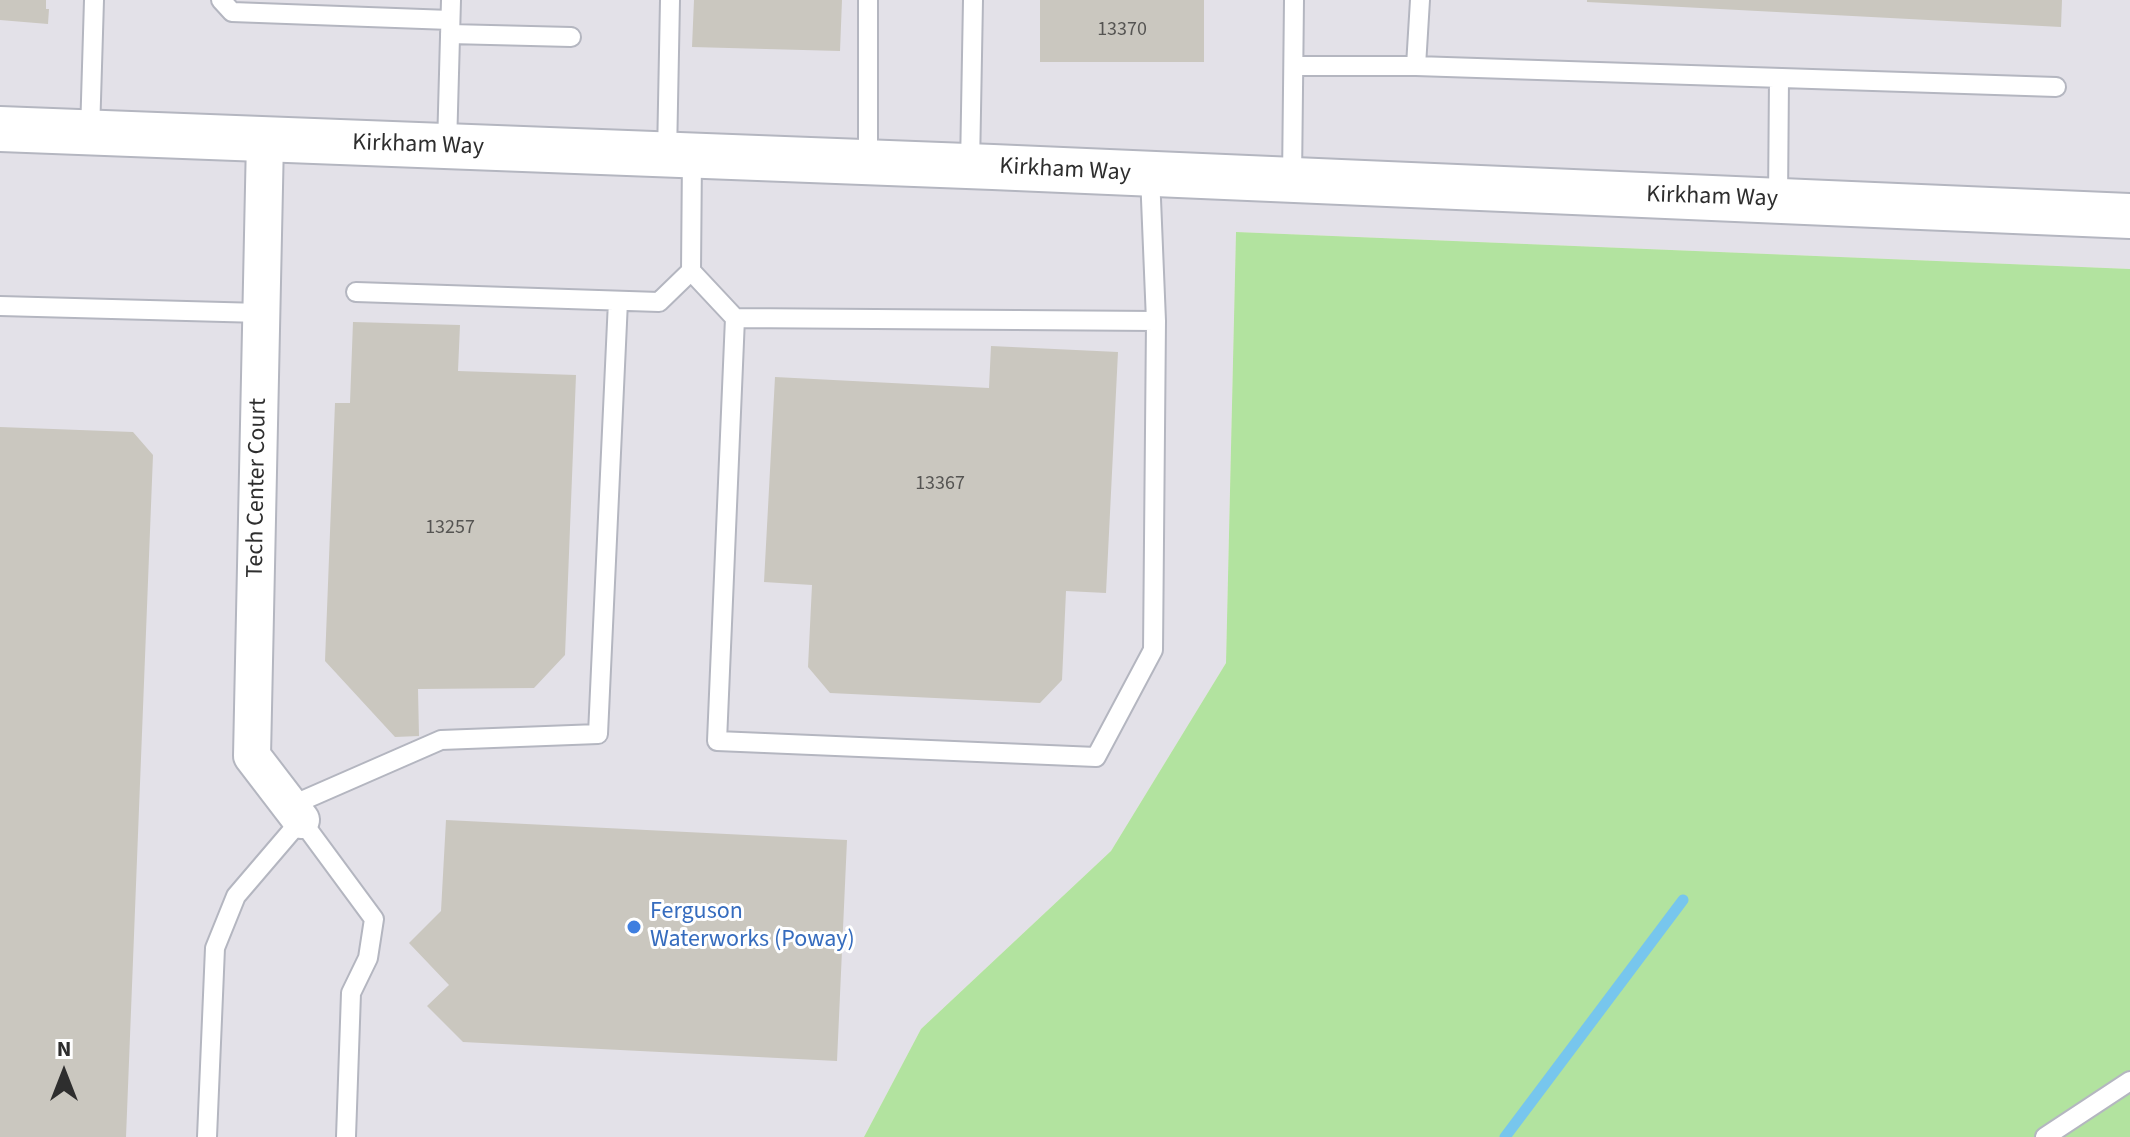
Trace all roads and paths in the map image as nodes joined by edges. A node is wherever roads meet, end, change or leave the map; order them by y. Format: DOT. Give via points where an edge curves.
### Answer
graph roads {
  1 [pos="94,0"];
  2 [pos="221,0"];
  3 [pos="451,0"];
  4 [pos="670,0"];
  5 [pos="868,0"];
  6 [pos="973,0"];
  7 [pos="1294,0"];
  8 [pos="1420,0"];
  9 [pos="450,27"];
  10 [pos="571,37"];
  11 [pos="1294,66"];
  12 [pos="1416,66"];
  13 [pos="1779,78"];
  14 [pos="2056,87"];
  15 [pos="0,129"];
  16 [pos="90,133"];
  17 [pos="265,140"];
  18 [pos="447,147"];
  19 [pos="680,156"];
  20 [pos="868,163"];
  21 [pos="970,167"];
  22 [pos="1150,175"];
  23 [pos="1292,180"];
  24 [pos="1778,201"];
  25 [pos="2130,216"];
  26 [pos="691,271"];
  27 [pos="356,292"];
  28 [pos="618,301"];
  29 [pos="0,306"];
  30 [pos="261,313"];
  31 [pos="735,318"];
  32 [pos="1156,321"];
  33 [pos="295,813"];
  34 [pos="2130,1081"];
  35 [pos="207,1137"];
  36 [pos="346,1137"];
  37 [pos="2045,1137"];
  1 -- 16 [label="lane"];
  2 -- 9 [label="lane" via="232,12"];
  3 -- 9 [label="lane"];
  4 -- 19 [label="lane"];
  5 -- 20 [label="lane"];
  6 -- 21 [label="lane"];
  7 -- 11 [label="lane"];
  8 -- 12 [label="lane"];
  9 -- 10 [label="lane"];
  9 -- 18 [label="lane"];
  11 -- 12 [label="lane"];
  11 -- 23 [label="lane"];
  12 -- 13 [label="lane"];
  13 -- 14 [label="lane"];
  13 -- 24 [label="lane"];
  15 -- 16 [label="main road, Kirkham Way"];
  16 -- 17 [label="main road, Kirkham Way"];
  17 -- 18 [label="main road, Kirkham Way"];
  17 -- 30 [label="street, Tech Center Court"];
  18 -- 19 [label="main road, Kirkham Way"];
  19 -- 20 [label="main road, Kirkham Way"];
  19 -- 26 [label="lane"];
  20 -- 21 [label="main road, Kirkham Way"];
  21 -- 22 [label="main road, Kirkham Way"];
  22 -- 23 [label="main road, Kirkham Way"];
  22 -- 32 [label="lane"];
  23 -- 24 [label="main road, Kirkham Way"];
  24 -- 25 [label="main road, Kirkham Way"];
  26 -- 28 [label="lane" via="659,302"];
  26 -- 31 [label="lane"];
  27 -- 28 [label="lane"];
  28 -- 33 [label="lane" via="598,734 441,740"];
  29 -- 30 [label="lane"];
  30 -- 33 [label="street, Tech Center Court" via="252,756"];
  31 -- 32 [label="lane"];
  31 -- 32 [label="lane" via="717,741 1096,757 1153,650"];
  33 -- 35 [label="lane" via="236,896 215,948"];
  33 -- 36 [label="lane" via="374,919 368,958 351,993"];
  34 -- 37 [label="lane"];
}
